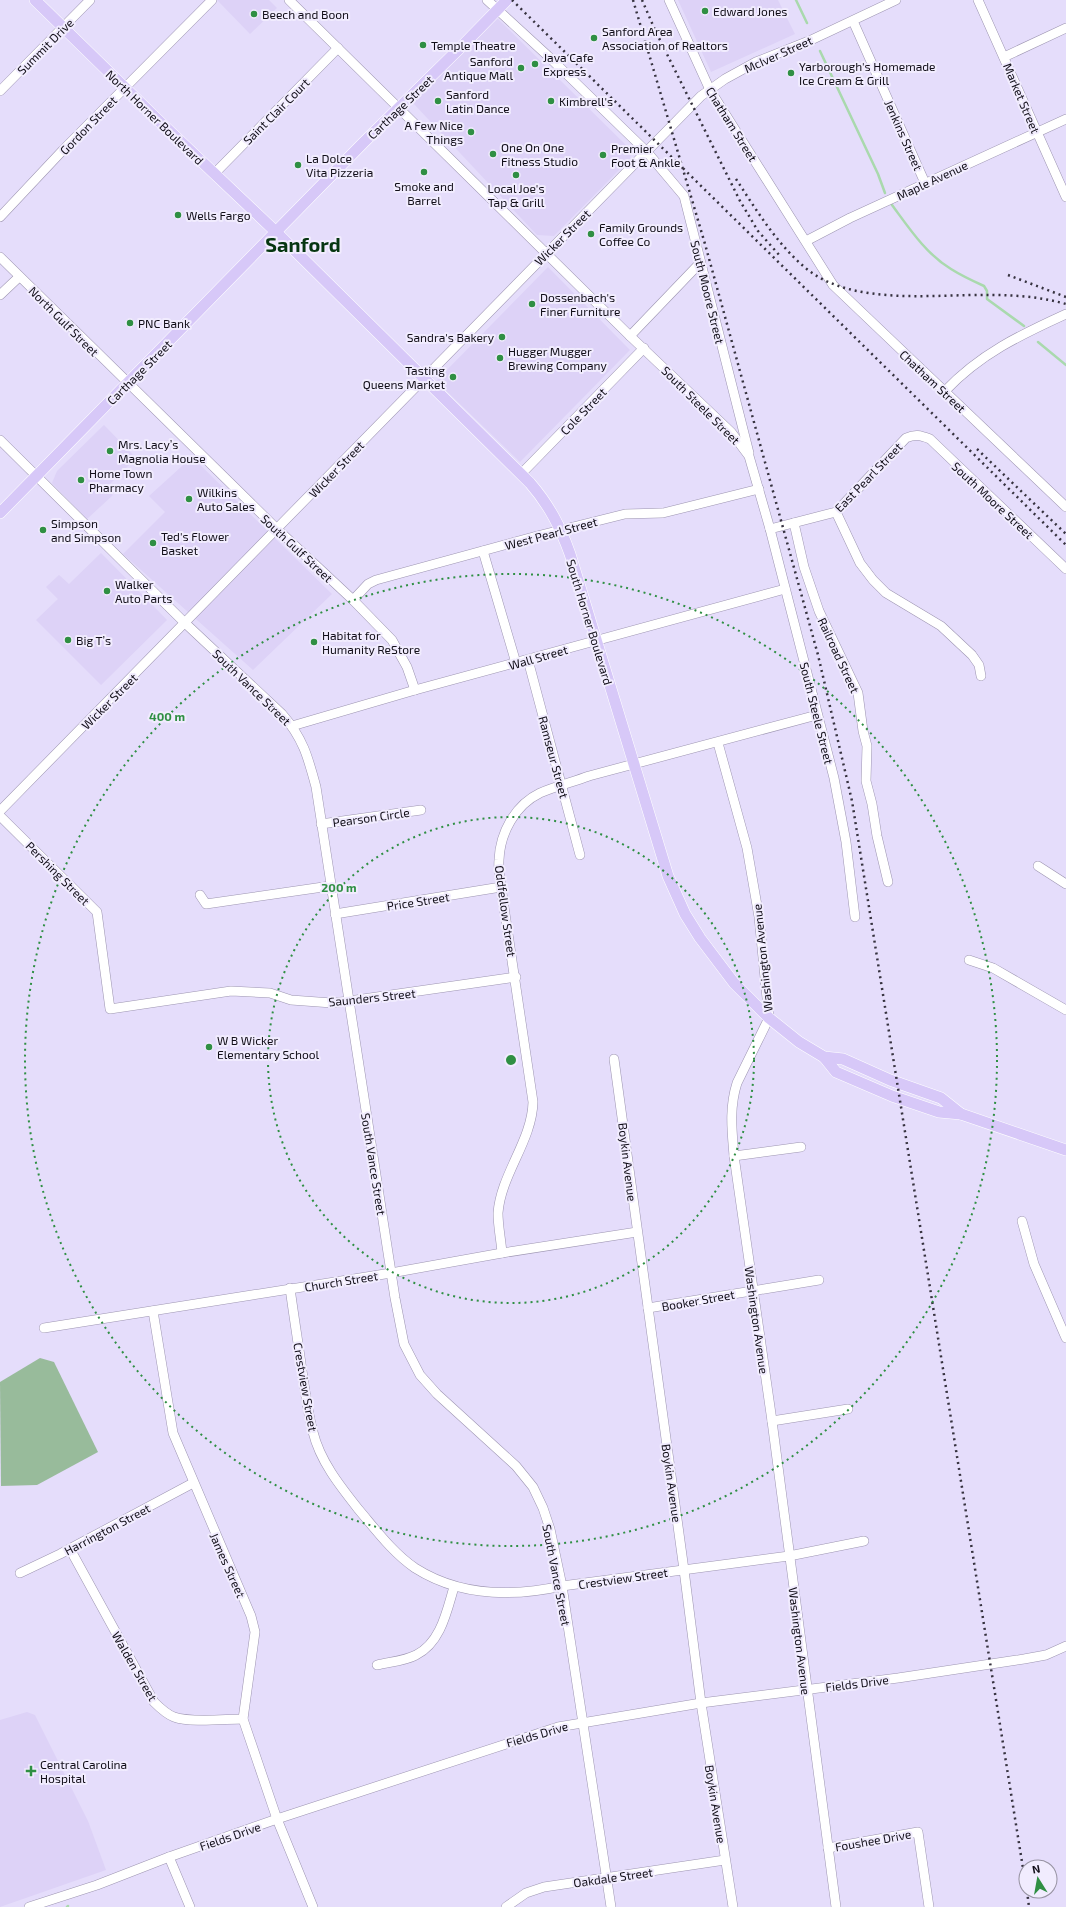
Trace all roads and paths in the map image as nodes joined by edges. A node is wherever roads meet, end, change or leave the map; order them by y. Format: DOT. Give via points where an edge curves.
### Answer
graph roads {
  1 [pos="35,0"];
  2 [pos="90,0"];
  3 [pos="212,0"];
  4 [pos="289,0"];
  5 [pos="487,0"];
  6 [pos="507,0"];
  7 [pos="669,0"];
  8 [pos="896,0"];
  9 [pos="978,0"];
  10 [pos="498,10"];
  11 [pos="853,21"];
  12 [pos="63,27"];
  13 [pos="1066,28"];
  14 [pos="338,48"];
  15 [pos="1004,57"];
  16 [pos="124,88"];
  17 [pos="710,90"];
  18 [pos="0,91"];
  19 [pos="399,109"];
  20 [pos="1066,119"];
  21 [pos="670,127"];
  22 [pos="1036,132"];
  23 [pos="647,152"];
  24 [pos="214,174"];
  25 [pos="926,183"];
  26 [pos="1066,197"];
  27 [pos="0,217"];
  28 [pos="276,232"];
  29 [pos="808,244"];
  30 [pos="546,253"];
  31 [pos="0,257"];
  32 [pos="700,263"];
  33 [pos="19,278"];
  34 [pos="0,295"];
  35 [pos="1066,314"];
  36 [pos="630,336"];
  37 [pos="644,348"];
  38 [pos="424,378"];
  39 [pos="128,384"];
  40 [pos="945,391"];
  41 [pos="918,435"];
  42 [pos="0,440"];
  43 [pos="750,456"];
  44 [pos="521,474"];
  45 [pos="37,476"];
  46 [pos="759,489"];
  47 [pos="1066,507"];
  48 [pos="836,512"];
  49 [pos="0,513"];
  50 [pos="794,523"];
  51 [pos="770,529"];
  52 [pos="277,530"];
  53 [pos="562,530"];
  54 [pos="483,551"];
  55 [pos="1066,569"];
  56 [pos="785,589"];
  57 [pos="353,600"];
  58 [pos="185,623"];
  59 [pos="596,641"];
  60 [pos="528,660"];
  61 [pos="516,663"];
  62 [pos="981,676"];
  63 [pos="415,690"];
  64 [pos="817,715"];
  65 [pos="292,726"];
  66 [pos="718,743"];
  67 [pos="633,764"];
  68 [pos="562,786"];
  69 [pos="421,810"];
  70 [pos="0,811"];
  71 [pos="0,816"];
  72 [pos="321,824"];
  73 [pos="580,855"];
  74 [pos="1038,866"];
  75 [pos="888,882"];
  76 [pos="1066,884"];
  77 [pos="330,886"];
  78 [pos="501,887"];
  79 [pos="200,895"];
  80 [pos="335,914"];
  81 [pos="855,916"];
  82 [pos="969,960"];
  83 [pos="516,977"];
  84 [pos="350,1001"];
  85 [pos="110,1009"];
  86 [pos="1066,1010"];
  87 [pos="769,1018"];
  88 [pos="614,1059"];
  89 [pos="801,1147"];
  90 [pos="1066,1150"];
  91 [pos="734,1156"];
  92 [pos="1022,1221"];
  93 [pos="637,1232"];
  94 [pos="502,1253"];
  95 [pos="391,1273"];
  96 [pos="819,1280"];
  97 [pos="290,1288"];
  98 [pos="752,1291"];
  99 [pos="648,1308"];
  100 [pos="153,1311"];
  101 [pos="44,1328"];
  102 [pos="1066,1338"];
  103 [pos="848,1409"];
  104 [pos="772,1421"];
  105 [pos="193,1483"];
  106 [pos="864,1541"];
  107 [pos="70,1549"];
  108 [pos="789,1556"];
  109 [pos="684,1570"];
  110 [pos="20,1573"];
  111 [pos="562,1586"];
  112 [pos="454,1587"];
  113 [pos="1066,1646"];
  114 [pos="377,1665"];
  115 [pos="806,1689"];
  116 [pos="701,1703"];
  117 [pos="243,1719"];
  118 [pos="581,1722"];
  119 [pos="277,1819"];
  120 [pos="828,1848"];
  121 [pos="170,1857"];
  122 [pos="725,1860"];
  123 [pos="607,1877"];
  124 [pos="29,1907"];
  125 [pos="190,1907"];
  126 [pos="313,1907"];
  127 [pos="506,1907"];
  128 [pos="611,1907"];
  129 [pos="733,1907"];
  130 [pos="836,1907"];
  131 [pos="929,1907"];
  1 -- 12 [label="main road, North Horner Boulevard"];
  2 -- 12 [label="street, Summit Drive"];
  3 -- 16 [label="street, Gordon Street"];
  4 -- 14 [label="street, South Steele Street"];
  5 -- 10 [label="street, South Moore Street"];
  6 -- 10 [label="main road, Carthage Street"];
  7 -- 17 [label="street, Chatham Street"];
  8 -- 11 [label="street, McIver Street"];
  9 -- 15 [label="street, Market Street"];
  10 -- 19 [label="main road, Carthage Street"];
  10 -- 23 [label="street, South Moore Street"];
  11 -- 17 [label="street, McIver Street" via="756,62"];
  11 -- 25 [label="street, Jenkins Street"];
  12 -- 16 [label="main road, North Horner Boulevard"];
  12 -- 18 [label="street, Summit Drive"];
  13 -- 15 [label="street"];
  14 -- 19 [label="street, South Steele Street"];
  14 -- 24 [label="street, Saint Clair Court"];
  15 -- 22 [label="street, Market Street"];
  16 -- 24 [label="main road, North Horner Boulevard"];
  16 -- 27 [label="street, Gordon Street"];
  17 -- 21 [label="street, McIver Street"];
  17 -- 29 [label="street, Chatham Street"];
  19 -- 28 [label="main road, Carthage Street"];
  19 -- 30 [label="street, South Steele Street"];
  20 -- 22 [label="street, Maple Avenue"];
  21 -- 23 [label="street, Wicker Street"];
  22 -- 25 [label="street, Maple Avenue"];
  22 -- 26 [label="street, Market Street"];
  23 -- 30 [label="street, Wicker Street"];
  23 -- 32 [label="street, South Moore Street" via="684,196"];
  24 -- 28 [label="main road, North Horner Boulevard"];
  25 -- 29 [label="street, Maple Avenue" via="850,218"];
  28 -- 38 [label="main road, South Horner Boulevard"];
  28 -- 39 [label="main road, Carthage Street"];
  29 -- 40 [label="street, Chatham Street" via="830,280 847,300"];
  30 -- 36 [label="street, South Steele Street"];
  30 -- 38 [label="street, Wicker Street"];
  31 -- 33 [label="street, North Gulf Street"];
  32 -- 36 [label="street"];
  32 -- 43 [label="street, South Moore Street"];
  33 -- 34 [label="street"];
  33 -- 39 [label="street, North Gulf Street"];
  35 -- 40 [label="street" via="989,353 963,372"];
  36 -- 37 [label="street, South Steele Street"];
  37 -- 43 [label="street, South Steele Street" via="731,432"];
  37 -- 44 [label="street, Cole Street"];
  38 -- 44 [label="main road, South Horner Boulevard"];
  38 -- 52 [label="street, Wicker Street"];
  39 -- 45 [label="main road, Carthage Street"];
  39 -- 52 [label="street, South Gulf Street"];
  40 -- 47 [label="street, Chatham Street"];
  41 -- 48 [label="street, East Pearl Street" via="906,438"];
  41 -- 55 [label="street, South Moore Street" via="930,439"];
  42 -- 45 [label="street, South Vance Street"];
  43 -- 46 [label="street, South Steele Street"];
  44 -- 53 [label="main road, South Horner Boulevard" via="544,499"];
  45 -- 49 [label="main road, Carthage Street"];
  45 -- 58 [label="street, South Vance Street"];
  46 -- 51 [label="street, South Steele Street"];
  46 -- 53 [label="street, West Pearl Street" via="679,510 625,514"];
  48 -- 50 [label="street, East Pearl Street"];
  48 -- 62 [label="street" via="860,563 873,580 886,593 940,626 972,655 979,665"];
  50 -- 51 [label="street, East Pearl Street"];
  50 -- 75 [label="street, Railroad Street" via="804,567 819,611 858,693 867,746 866,781"];
  51 -- 56 [label="street, South Steele Street"];
  52 -- 57 [label="street, South Gulf Street"];
  52 -- 58 [label="street, Wicker Street"];
  53 -- 54 [label="street, West Pearl Street"];
  53 -- 59 [label="main road, South Horner Boulevard"];
  54 -- 57 [label="street, West Pearl Street" via="376,580 368,584"];
  54 -- 61 [label="street"];
  56 -- 59 [label="street, Wall Street"];
  56 -- 64 [label="street, South Steele Street"];
  57 -- 63 [label="street, South Gulf Street" via="392,640 407,667"];
  58 -- 65 [label="street, South Vance Street"];
  58 -- 70 [label="street, Wicker Street"];
  59 -- 60 [label="street, Wall Street"];
  59 -- 67 [label="main road, South Horner Boulevard"];
  60 -- 61 [label="street, Wall Street"];
  60 -- 68 [label="street, Ramseur Street"];
  61 -- 63 [label="street, Wall Street"];
  63 -- 65 [label="street, Wall Street"];
  64 -- 66 [label="street, Oddfellow Street"];
  64 -- 81 [label="street, South Steele Street" via="834,778 846,842"];
  65 -- 72 [label="street, South Vance Street" via="306,752 316,787"];
  66 -- 67 [label="street, Oddfellow Street"];
  66 -- 87 [label="street, Washington Avenue" via="747,848 759,917"];
  67 -- 68 [label="street, Oddfellow Street"];
  67 -- 87 [label="main road, South Horner Boulevard" via="660,853 685,914 719,966"];
  68 -- 73 [label="street, Ramseur Street"];
  68 -- 78 [label="street, Oddfellow Street" via="539,794 523,804 512,817 501,843 498,860"];
  69 -- 72 [label="street, Pearson Circle"];
  71 -- 85 [label="street, Pershing Street" via="97,912"];
  72 -- 77 [label="street, South Vance Street"];
  74 -- 76 [label="street"];
  77 -- 79 [label="street" via="206,904"];
  77 -- 80 [label="street, South Vance Street"];
  78 -- 80 [label="street, Price Street"];
  78 -- 83 [label="street, Oddfellow Street"];
  80 -- 84 [label="street, South Vance Street"];
  82 -- 86 [label="street" via="993,968"];
  83 -- 84 [label="street, Saunders Street"];
  83 -- 94 [label="street, Oddfellow Street" via="533,1116 498,1212"];
  84 -- 85 [label="street, Saunders Street" via="332,1003 290,1000 270,993 230,991"];
  84 -- 95 [label="street, South Vance Street"];
  87 -- 90 [label="main road, South Horner Boulevard" via="799,1042 824,1057 836,1072 939,1112 961,1114"];
  87 -- 91 [label="street, Washington Avenue" via="734,1093 731,1114"];
  88 -- 93 [label="street, Boykin Avenue"];
  89 -- 91 [label="street"];
  91 -- 98 [label="street, Washington Avenue"];
  92 -- 102 [label="street" via="1034,1264"];
  93 -- 94 [label="street, Church Street"];
  93 -- 99 [label="street, Boykin Avenue"];
  94 -- 95 [label="street, Church Street"];
  95 -- 97 [label="street, Church Street"];
  95 -- 111 [label="street, South Vance Street" via="404,1344 420,1375 436,1394 516,1466 533,1487 550,1529"];
  96 -- 98 [label="street, Booker Street"];
  97 -- 100 [label="street, Church Street"];
  97 -- 112 [label="street, Crestview Street" via="313,1433 327,1467 385,1542 414,1567"];
  98 -- 99 [label="street, Booker Street"];
  98 -- 104 [label="street, Washington Avenue"];
  99 -- 109 [label="street, Boykin Avenue"];
  100 -- 101 [label="street, Church Street"];
  100 -- 105 [label="street, James Street" via="173,1433"];
  103 -- 104 [label="street"];
  104 -- 108 [label="street, Washington Avenue"];
  105 -- 107 [label="street, Harrington Street"];
  105 -- 117 [label="street, James Street" via="256,1632"];
  106 -- 108 [label="street, Crestview Street"];
  107 -- 110 [label="street, Harrington Street"];
  107 -- 117 [label="street, Walden Street" via="154,1702 175,1718"];
  108 -- 109 [label="street, Crestview Street"];
  108 -- 115 [label="street, Washington Avenue"];
  109 -- 111 [label="street, Crestview Street"];
  109 -- 116 [label="street, Boykin Avenue"];
  111 -- 112 [label="street, Crestview Street" via="536,1592 506,1594"];
  111 -- 118 [label="street, South Vance Street"];
  112 -- 114 [label="street" via="439,1632 430,1644 416,1655"];
  113 -- 115 [label="street, Fields Drive" via="1024,1659"];
  115 -- 116 [label="street, Fields Drive"];
  115 -- 120 [label="street, Washington Avenue"];
  116 -- 118 [label="street, Fields Drive"];
  116 -- 122 [label="street, Boykin Avenue"];
  117 -- 119 [label="street, James Street"];
  118 -- 119 [label="street, Fields Drive" via="524,1736"];
  118 -- 123 [label="street, South Vance Street"];
  119 -- 121 [label="street, Fields Drive"];
  119 -- 126 [label="street, James Street"];
  120 -- 130 [label="street, Washington Avenue"];
  120 -- 131 [label="street, Foushee Drive" via="918,1832"];
  121 -- 124 [label="street, Fields Drive"];
  121 -- 125 [label="street"];
  122 -- 123 [label="street, Oakdale Street"];
  122 -- 129 [label="street, Boykin Avenue"];
  123 -- 127 [label="street, Oakdale Street" via="544,1887 526,1893"];
  123 -- 128 [label="street, South Vance Street"];
}
